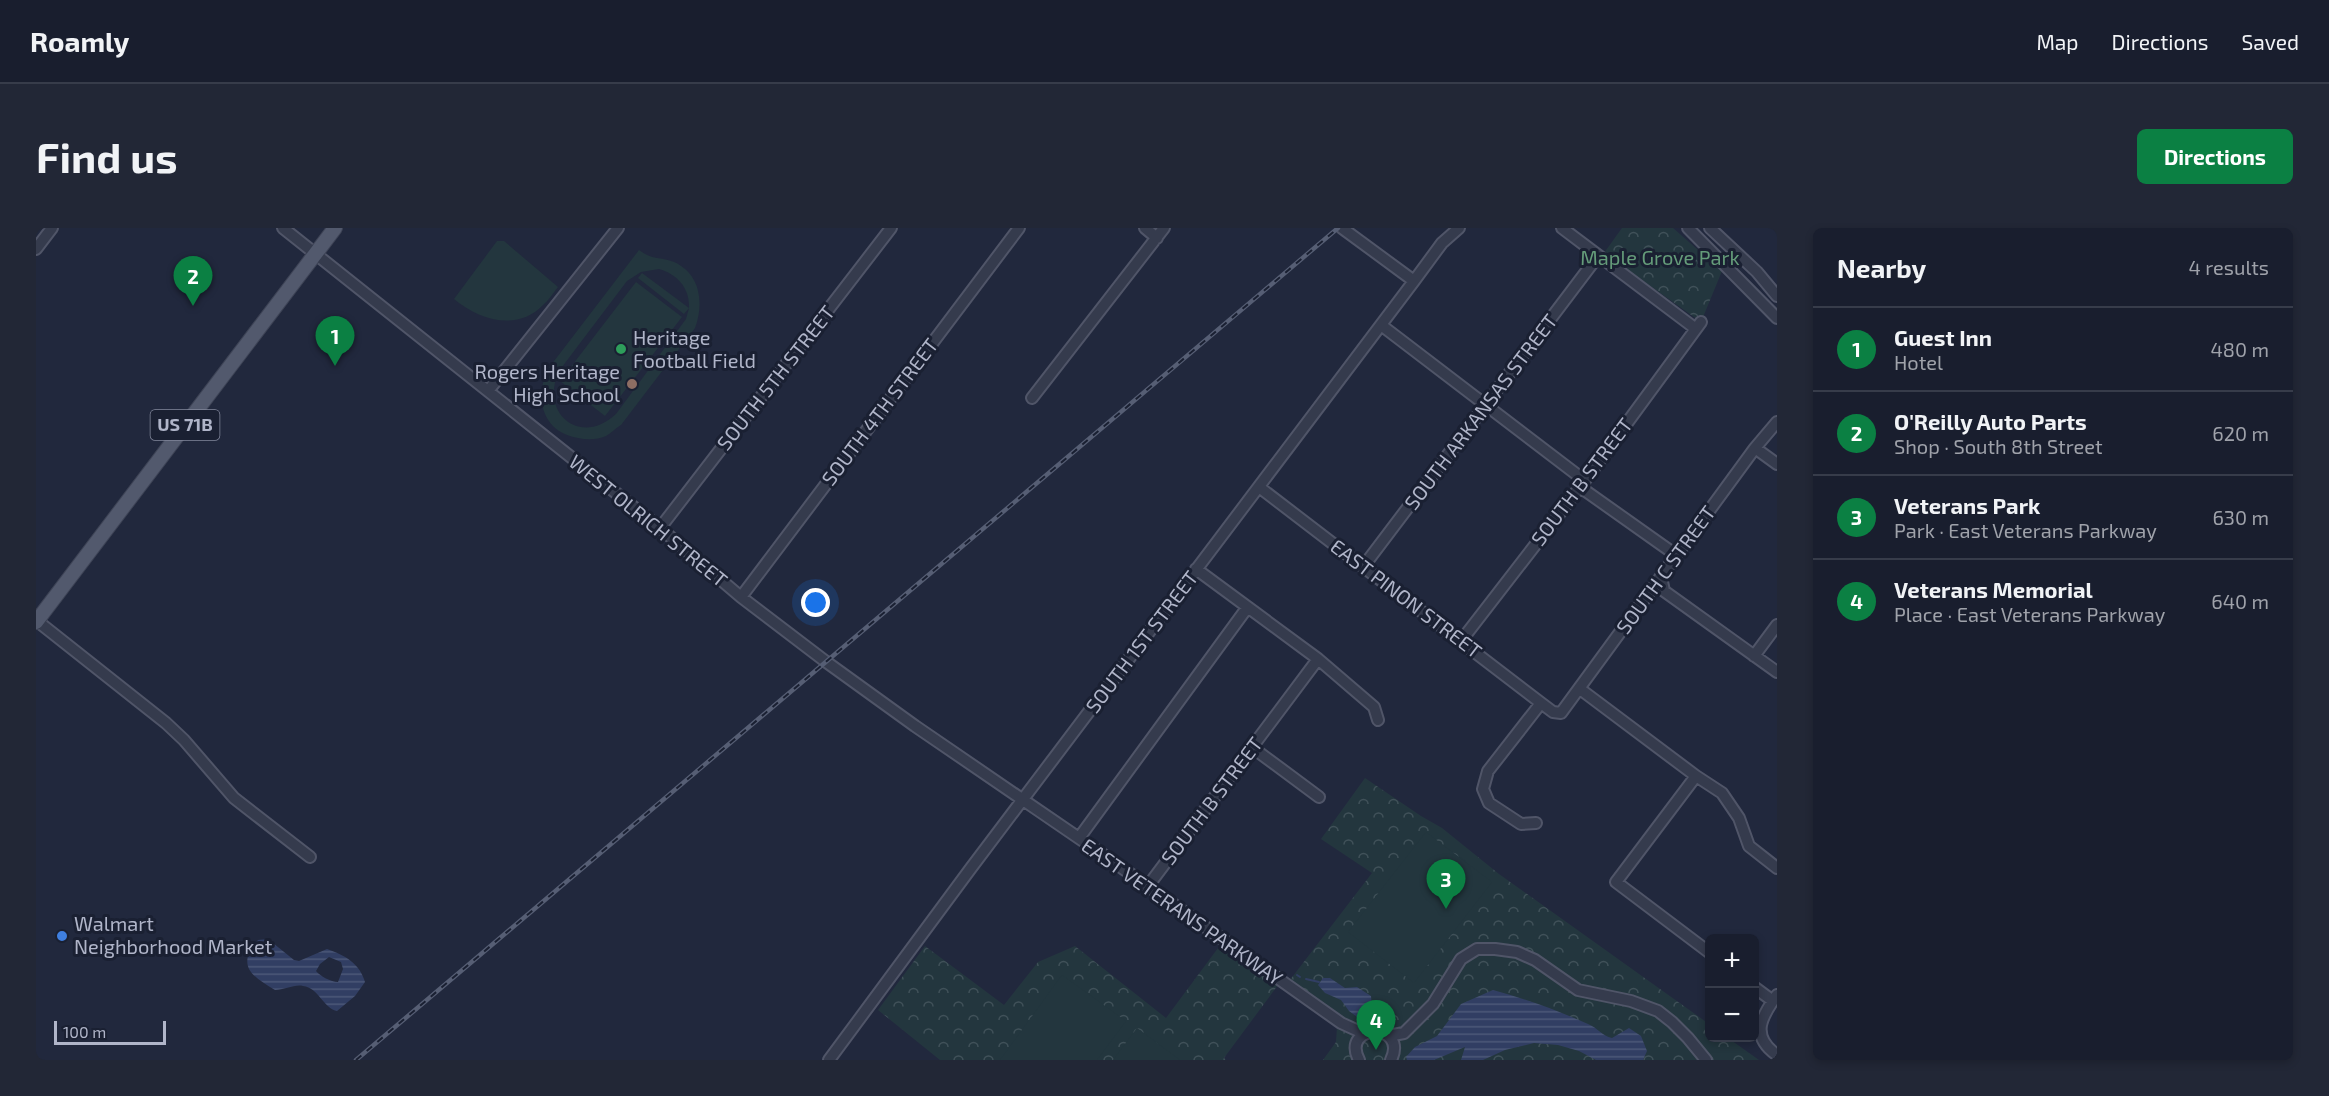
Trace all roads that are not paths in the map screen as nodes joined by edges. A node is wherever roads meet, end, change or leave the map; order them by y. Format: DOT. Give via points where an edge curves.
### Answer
graph roads {
  1 [pos="52,228"];
  2 [pos="284,228"];
  3 [pos="335,228"];
  4 [pos="618,228"];
  5 [pos="891,228"];
  6 [pos="1019,228"];
  7 [pos="1144,228"];
  8 [pos="1164,228"];
  9 [pos="1342,228"];
  10 [pos="1459,228"];
  11 [pos="1562,228"];
  12 [pos="1688,228"];
  13 [pos="1710,228"];
  14 [pos="1157,238"];
  15 [pos="36,249"];
  16 [pos="316,254"];
  17 [pos="1598,256"];
  18 [pos="1414,280"];
  19 [pos="1777,296"];
  20 [pos="1777,318"];
  21 [pos="1381,325"];
  22 [pos="488,391"];
  23 [pos="1032,398"];
  24 [pos="1485,405"];
  25 [pos="1777,422"];
  26 [pos="1755,448"];
  27 [pos="1777,464"];
  28 [pos="1582,483"];
  29 [pos="1259,487"];
  30 [pos="660,528"];
  31 [pos="1676,555"];
  32 [pos="1363,567"];
  33 [pos="1196,569"];
  34 [pos="1661,577"];
  35 [pos="741,597"];
  36 [pos="1247,608"];
  37 [pos="36,621"];
  38 [pos="1777,625"];
  39 [pos="1461,641"];
  40 [pos="1754,656"];
  41 [pos="1318,658"];
  42 [pos="1777,672"];
  43 [pos="1580,689"];
  44 [pos="1541,703"];
  45 [pos="1553,712"];
  46 [pos="1378,720"];
  47 [pos="1253,748"];
  48 [pos="1696,776"];
  49 [pos="1319,797"];
  50 [pos="1024,799"];
  51 [pos="1536,823"];
  52 [pos="1078,838"];
  53 [pos="310,857"];
  54 [pos="1777,868"];
  55 [pos="1148,886"];
  56 [pos="1705,949"];
  57 [pos="1757,988"];
  58 [pos="1775,998"];
  59 [pos="1341,1023"];
  60 [pos="1384,1033"];
  61 [pos="1365,1034"];
  62 [pos="1402,1034"];
  63 [pos="1356,1048"];
  64 [pos="1394,1048"];
  65 [pos="1777,1055"];
  66 [pos="829,1060"];
  67 [pos="1359,1060"];
  68 [pos="1391,1060"];
  69 [pos="1706,1060"];
  1 -- 15 [label="street"];
  2 -- 16 [label="street, WEST OLRICH STREET"];
  3 -- 16 [label="main road, US 71B"];
  4 -- 22 [label="street"];
  5 -- 30 [label="street, SOUTH 5TH STREET"];
  6 -- 35 [label="street, SOUTH 4TH STREET"];
  7 -- 14 [label="street"];
  8 -- 14 [label="street"];
  9 -- 18 [label="street"];
  10 -- 18 [label="street, SOUTH 1ST STREET" via="1442,243"];
  11 -- 17 [label="street"];
  12 -- 20 [label="street"];
  13 -- 19 [label="street"];
  14 -- 23 [label="street"];
  16 -- 22 [label="street, WEST OLRICH STREET"];
  16 -- 37 [label="main road, US 71B"];
  17 -- 24 [label="street, SOUTH ARKANSAS STREET"];
  17 -- 28 [label="street, SOUTH B STREET" via="1699,325"];
  18 -- 21 [label="street, SOUTH 1ST STREET"];
  21 -- 24 [label="street"];
  21 -- 29 [label="street, SOUTH 1ST STREET"];
  22 -- 30 [label="street, WEST OLRICH STREET"];
  24 -- 28 [label="street"];
  24 -- 32 [label="street, SOUTH ARKANSAS STREET"];
  25 -- 26 [label="street, SOUTH C STREET"];
  26 -- 27 [label="street"];
  26 -- 31 [label="street, SOUTH C STREET"];
  28 -- 31 [label="street"];
  28 -- 39 [label="street, SOUTH B STREET"];
  29 -- 32 [label="street, EAST PINON STREET"];
  29 -- 33 [label="street, SOUTH 1ST STREET"];
  30 -- 35 [label="street, WEST OLRICH STREET"];
  31 -- 34 [label="street, SOUTH C STREET"];
  32 -- 39 [label="street, EAST PINON STREET"];
  33 -- 36 [label="street"];
  33 -- 50 [label="street, SOUTH 1ST STREET"];
  34 -- 40 [label="street" via="1664,591"];
  34 -- 43 [label="street, SOUTH C STREET"];
  35 -- 50 [label="street, WEST OLRICH STREET" via="905,719"];
  36 -- 41 [label="street"];
  36 -- 52 [label="street"];
  37 -- 53 [label="street" via="166,723 234,798"];
  38 -- 40 [label="street"];
  39 -- 44 [label="street, EAST PINON STREET"];
  40 -- 42 [label="street"];
  41 -- 46 [label="street" via="1374,707"];
  41 -- 47 [label="street, SOUTH B STREET"];
  43 -- 45 [label="street, SOUTH C STREET" via="1561,713"];
  43 -- 48 [label="street"];
  44 -- 45 [label="street, EAST PINON STREET"];
  44 -- 51 [label="street" via="1488,771 1483,789 1490,803 1521,824"];
  47 -- 49 [label="street"];
  47 -- 55 [label="street, SOUTH B STREET"];
  48 -- 54 [label="street" via="1722,793 1739,818 1749,846"];
  48 -- 56 [label="street" via="1616,882"];
  50 -- 52 [label="street, EAST VETERANS PARKWAY"];
  50 -- 66 [label="street, SOUTH 1ST STREET"];
  52 -- 55 [label="street, EAST VETERANS PARKWAY"];
  55 -- 59 [label="street, EAST VETERANS PARKWAY"];
  57 -- 58 [label="street"];
  58 -- 65 [label="street" via="1760,1022 1762,1039"];
  59 -- 61 [label="street, EAST VETERANS PARKWAY"];
  59 -- 63 [label="street, EAST VETERANS PARKWAY"];
  60 -- 61 [label="street, EAST VETERANS PARKWAY"];
  60 -- 62 [label="street, EAST VETERANS PARKWAY"];
  60 -- 64 [label="street"];
  61 -- 63 [label="street"];
  62 -- 64 [label="street"];
  62 -- 69 [label="street" via="1433,1004 1461,960 1478,949 1495,949 1535,960 1578,990 1658,1011"];
  63 -- 67 [label="street, EAST VETERANS PARKWAY"];
  64 -- 68 [label="street"];
}
